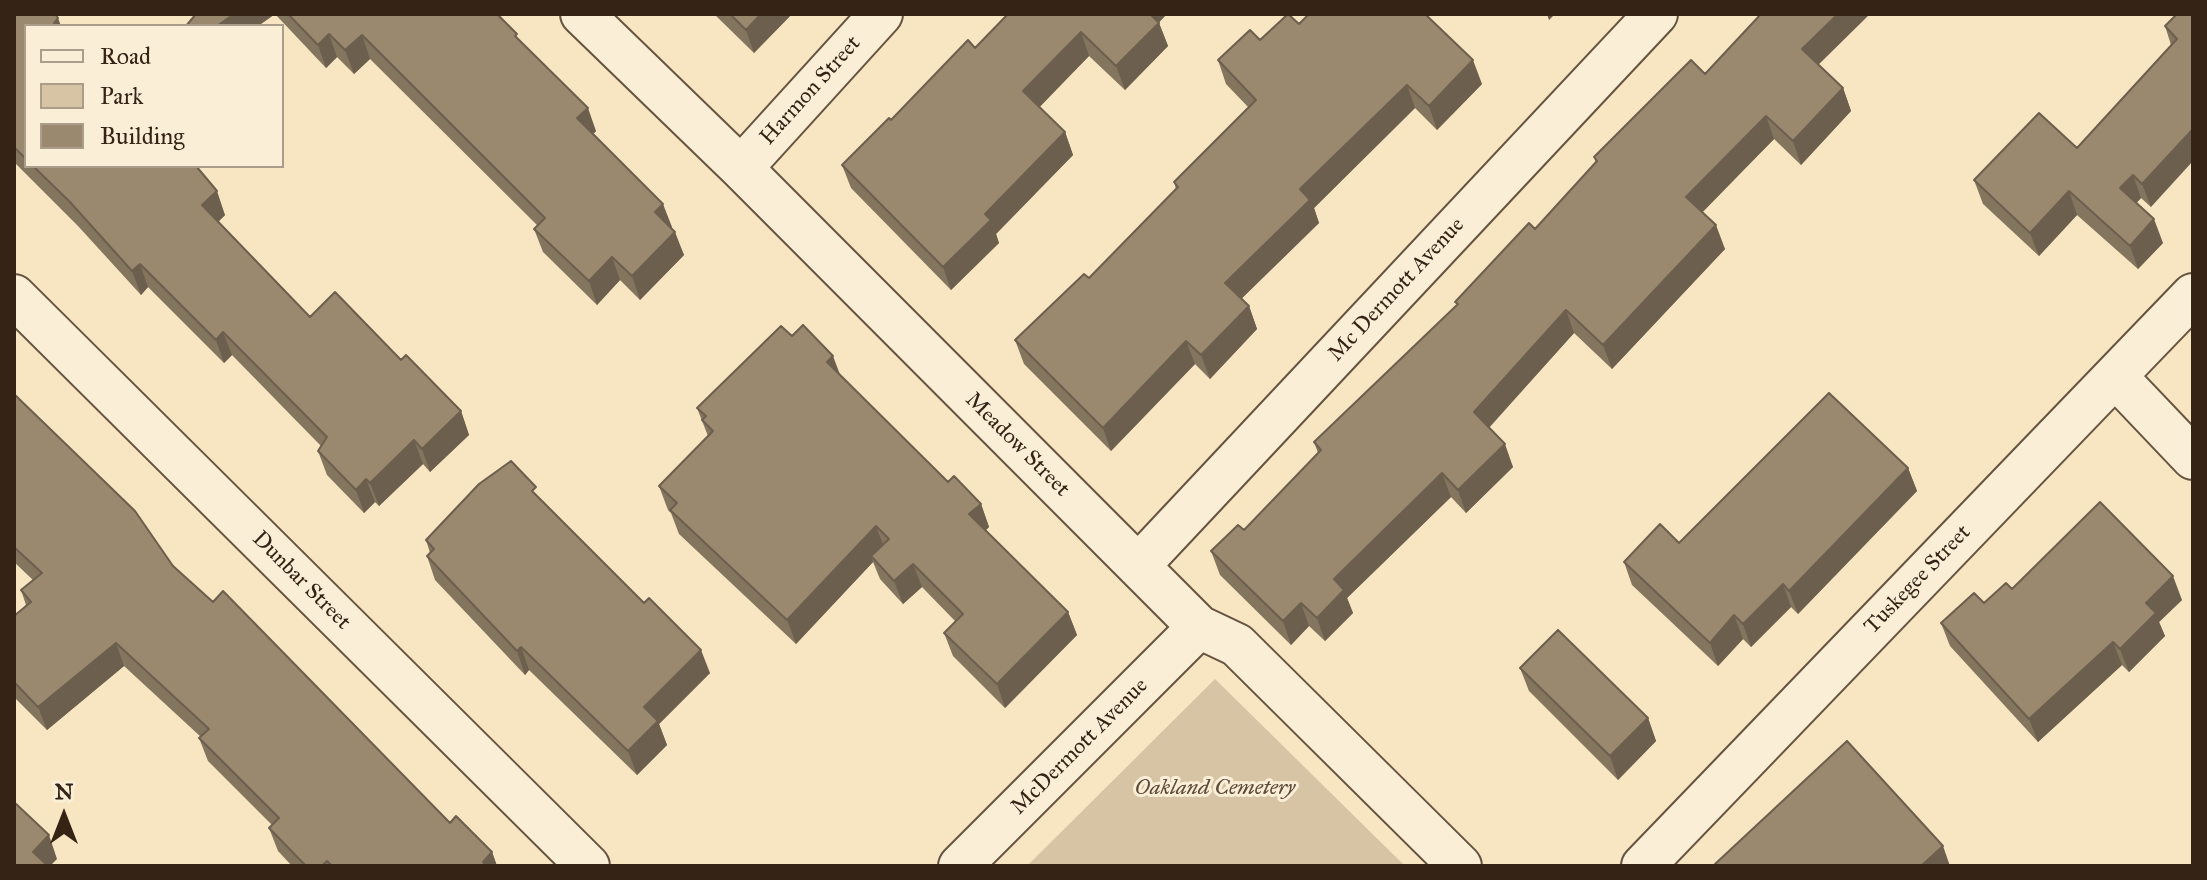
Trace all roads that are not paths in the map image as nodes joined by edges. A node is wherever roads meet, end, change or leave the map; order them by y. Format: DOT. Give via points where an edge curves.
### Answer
graph roads {
  1 [pos="582,14"];
  2 [pos="881,14"];
  3 [pos="1656,14"];
  4 [pos="741,168"];
  5 [pos="2193,295"];
  6 [pos="14,296"];
  7 [pos="2115,376"];
  8 [pos="2193,458"];
  9 [pos="1138,566"];
  10 [pos="1199,627"];
  11 [pos="588,866"];
  12 [pos="960,866"];
  13 [pos="1460,866"];
  14 [pos="1643,866"];
  1 -- 4 [label="street, Meadow Street"];
  2 -- 4 [label="street, Harmon Street"];
  3 -- 9 [label="street, Mc Dermott Avenue"];
  4 -- 9 [label="street, Meadow Street"];
  5 -- 7 [label="street, Tuskegee Street"];
  6 -- 11 [label="street, Dunbar Street"];
  7 -- 8 [label="street"];
  7 -- 14 [label="street, Tuskegee Street"];
  9 -- 10 [label="street, Meadow Street"];
  10 -- 12 [label="street, McDermott Avenue"];
  10 -- 13 [label="street, Meadow Street" via="1237,645"];
}
